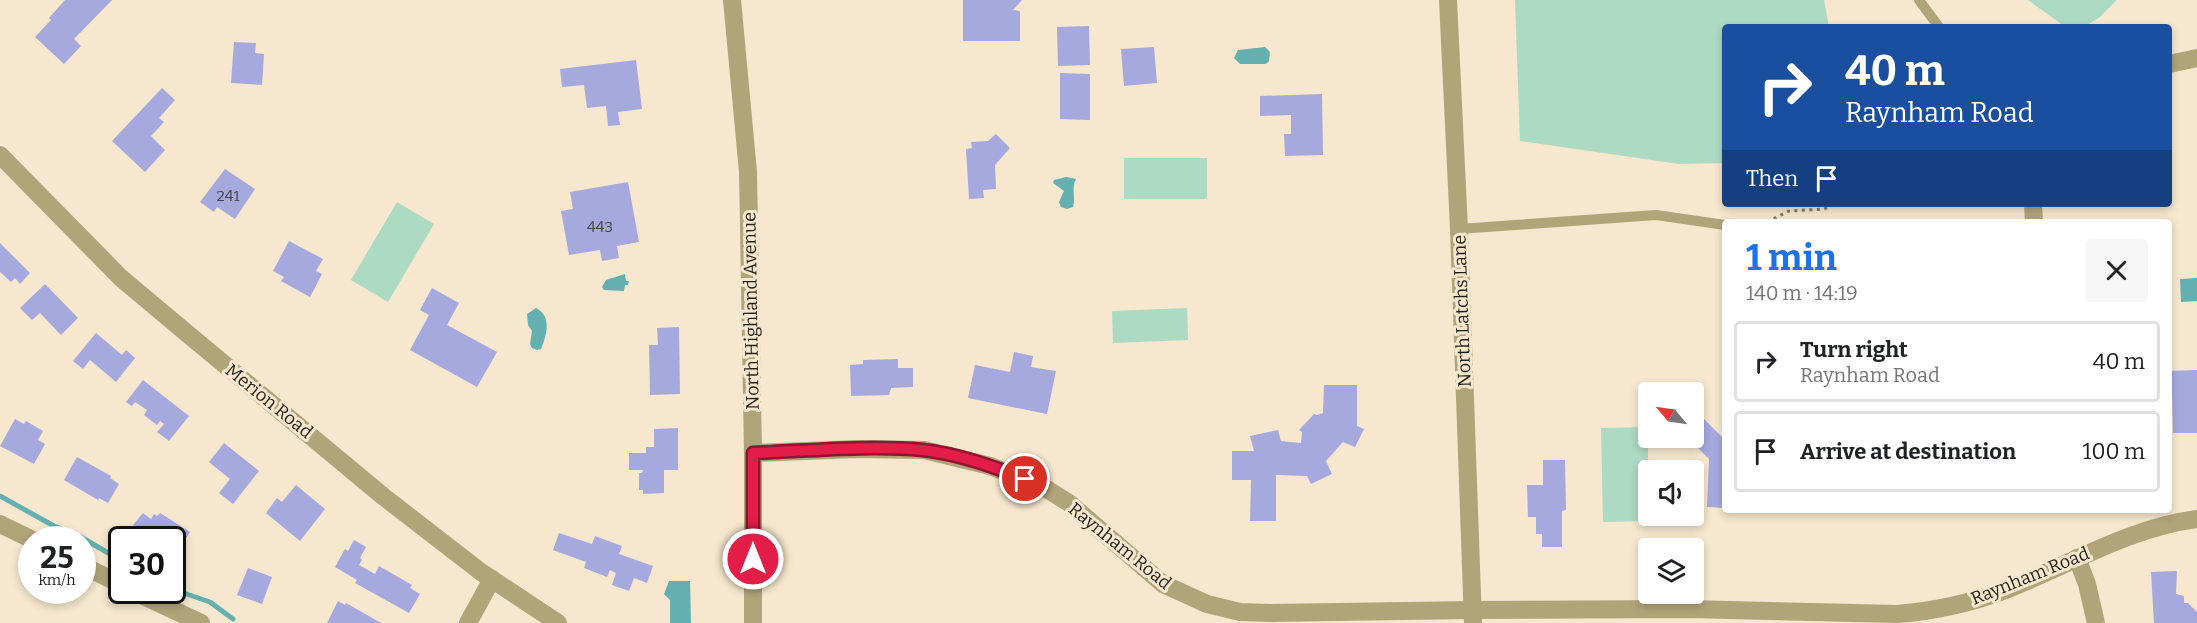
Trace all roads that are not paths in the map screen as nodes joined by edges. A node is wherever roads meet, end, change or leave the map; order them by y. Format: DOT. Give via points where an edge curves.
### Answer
graph roads {
  1 [pos="732,0"];
  2 [pos="1448,0"];
  3 [pos="1919,0"];
  4 [pos="1937,24"];
  5 [pos="2197,58"];
  6 [pos="2172,63"];
  7 [pos="0,155"];
  8 [pos="1722,225"];
  9 [pos="1459,229"];
  10 [pos="753,453"];
  11 [pos="2197,519"];
  12 [pos="0,524"];
  13 [pos="18,533"];
  14 [pos="2077,558"];
  15 [pos="492,579"];
  16 [pos="161,604"];
  17 [pos="1473,616"];
  18 [pos="201,623"];
  19 [pos="468,623"];
  20 [pos="558,623"];
  21 [pos="753,623"];
  22 [pos="2096,623"];
  1 -- 10 [label="street, North Highland Avenue" via="748,172"];
  2 -- 9 [label="street, North Latchs Lane"];
  3 -- 4 [label="lane"];
  5 -- 6 [label="street"];
  7 -- 15 [label="street, Merion Road" via="131,286 384,497"];
  8 -- 9 [label="lane" via="1656,215"];
  9 -- 17 [label="street, North Latchs Lane"];
  10 -- 17 [label="street, Raynham Road" via="924,450 990,466 1042,486 1069,503 1163,585 1207,604 1240,612"];
  10 -- 21 [label="street, North Highland Avenue"];
  11 -- 14 [label="street, Raynham Road" via="2149,528"];
  12 -- 13 [label="street"];
  14 -- 17 [label="street, Raynham Road" via="2007,589 1928,611 1689,609"];
  14 -- 22 [label="street"];
  15 -- 19 [label="street"];
  15 -- 20 [label="street, Merion Road"];
  16 -- 18 [label="street"];
}
